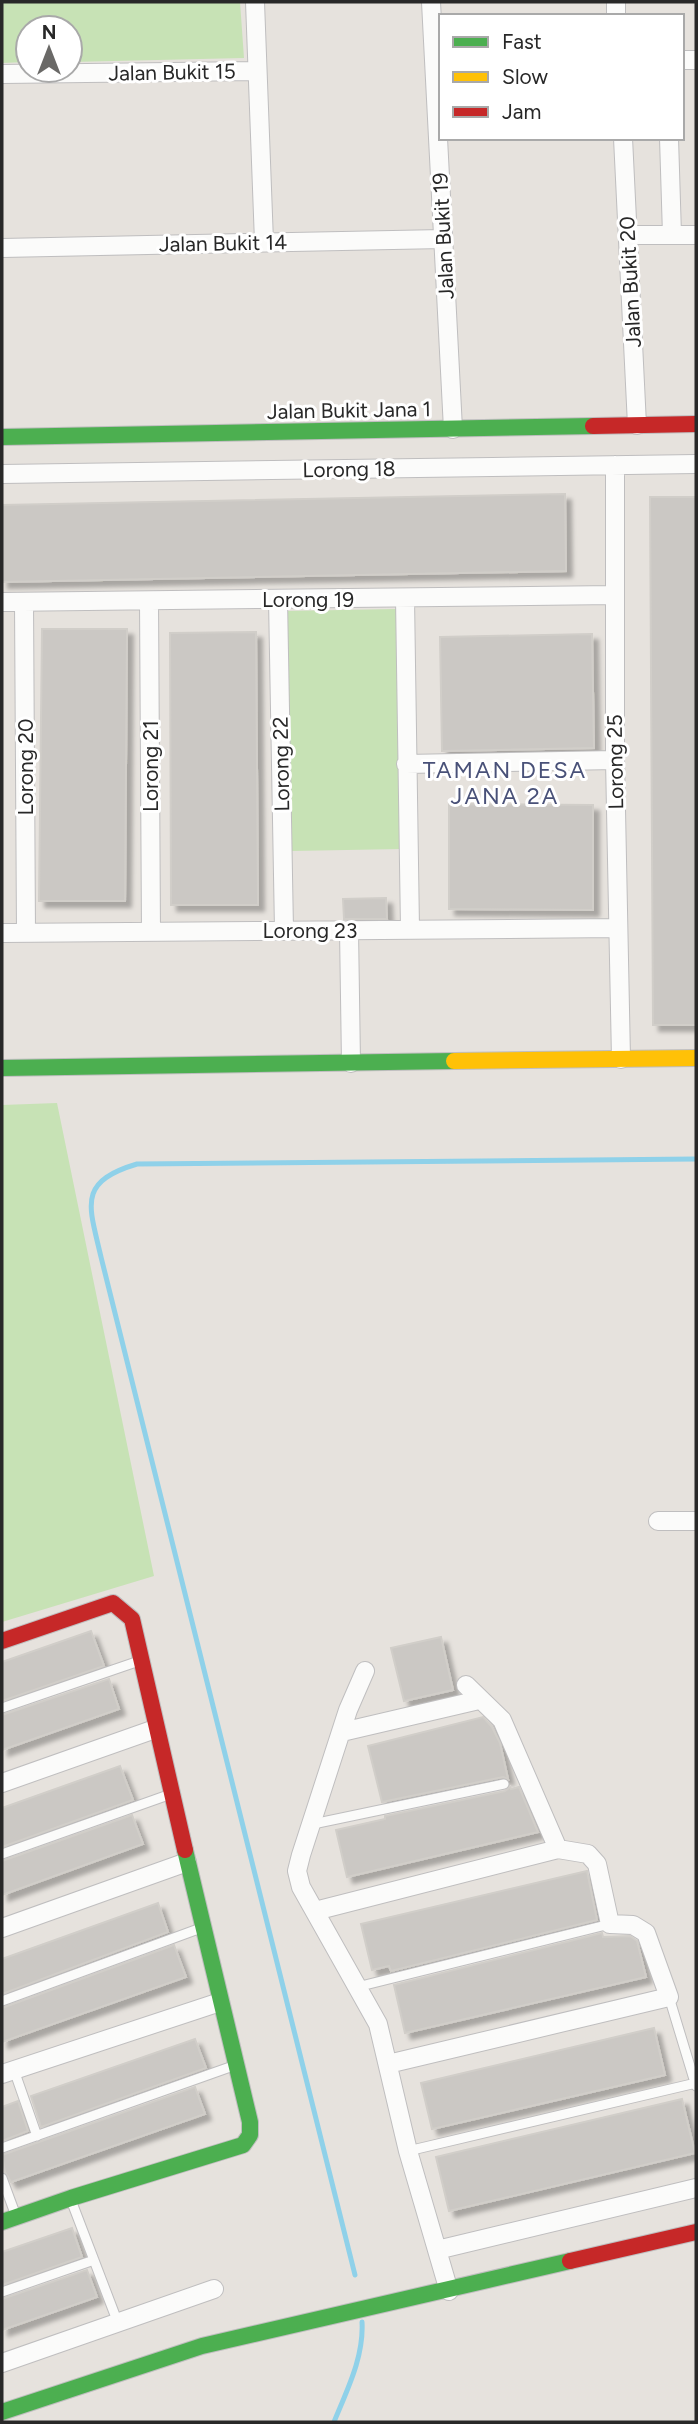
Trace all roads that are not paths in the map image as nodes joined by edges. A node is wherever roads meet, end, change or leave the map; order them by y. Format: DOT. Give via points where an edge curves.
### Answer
graph roads {
  1 [pos="255,2"];
  2 [pos="431,2"];
  3 [pos="257,71"];
  4 [pos="2,74"];
  5 [pos="623,140"];
  6 [pos="669,140"];
  7 [pos="696,234"];
  8 [pos="628,235"];
  9 [pos="672,235"];
  10 [pos="443,239"];
  11 [pos="264,242"];
  12 [pos="2,248"];
  13 [pos="696,424"];
  14 [pos="637,425"];
  15 [pos="453,429"];
  16 [pos="2,437"];
  17 [pos="696,464"];
  18 [pos="615,465"];
  19 [pos="2,474"];
  20 [pos="614,595"];
  21 [pos="405,598"];
  22 [pos="278,599"];
  23 [pos="149,601"];
  24 [pos="2,602"];
  25 [pos="23,602"];
  26 [pos="615,760"];
  27 [pos="406,764"];
  28 [pos="618,928"];
  29 [pos="410,929"];
  30 [pos="284,930"];
  31 [pos="349,930"];
  32 [pos="151,932"];
  33 [pos="2,933"];
  34 [pos="26,933"];
  35 [pos="696,1058"];
  36 [pos="621,1059"];
  37 [pos="351,1063"];
  38 [pos="2,1068"];
  39 [pos="658,1521"];
  40 [pos="696,1521"];
  41 [pos="2,1641"];
  42 [pos="141,1660"];
  43 [pos="365,1671"];
  44 [pos="466,1685"];
  45 [pos="479,1700"];
  46 [pos="2,1708"];
  47 [pos="155,1729"];
  48 [pos="342,1732"];
  49 [pos="2,1783"];
  50 [pos="504,1784"];
  51 [pos="171,1794"];
  52 [pos="313,1824"];
  53 [pos="558,1849"];
  54 [pos="2,1854"];
  55 [pos="187,1862"];
  56 [pos="315,1911"];
  57 [pos="610,1924"];
  58 [pos="2,1928"];
  59 [pos="203,1928"];
  60 [pos="357,1987"];
  61 [pos="669,1997"];
  62 [pos="2,2001"];
  63 [pos="220,2002"];
  64 [pos="388,2064"];
  65 [pos="235,2066"];
  66 [pos="8,2072"];
  67 [pos="696,2085"];
  68 [pos="37,2136"];
  69 [pos="2,2148"];
  70 [pos="408,2151"];
  71 [pos="2,2178"];
  72 [pos="696,2188"];
  73 [pos="71,2198"];
  74 [pos="9,2220"];
  75 [pos="696,2232"];
  76 [pos="437,2250"];
  77 [pos="94,2260"];
  78 [pos="214,2289"];
  79 [pos="449,2291"];
  80 [pos="2,2292"];
  81 [pos="118,2323"];
  82 [pos="2,2363"];
  83 [pos="2,2412"];
  1 -- 3 [label="street"];
  2 -- 10 [label="street, Jalan Bukit 19"];
  3 -- 4 [label="street, Jalan Bukit 15"];
  3 -- 11 [label="street"];
  5 -- 8 [label="street, Jalan Bukit 20"];
  6 -- 9 [label="street"];
  7 -- 9 [label="street"];
  8 -- 9 [label="street"];
  8 -- 14 [label="street, Jalan Bukit 20"];
  10 -- 11 [label="street, Jalan Bukit 14"];
  10 -- 15 [label="street, Jalan Bukit 19"];
  11 -- 12 [label="street, Jalan Bukit 14"];
  13 -- 14 [label="street, Jalan Bukit Jana 1"];
  14 -- 15 [label="street, Jalan Bukit Jana 1"];
  15 -- 16 [label="street, Jalan Bukit Jana 1"];
  17 -- 18 [label="street, Lorong 18"];
  18 -- 19 [label="street, Lorong 18"];
  18 -- 20 [label="street, Lorong 25"];
  20 -- 21 [label="street, Lorong 19"];
  20 -- 26 [label="street, Lorong 25"];
  21 -- 22 [label="street, Lorong 19"];
  21 -- 27 [label="street"];
  22 -- 23 [label="street, Lorong 19"];
  22 -- 30 [label="street, Lorong 22"];
  23 -- 25 [label="street, Lorong 19"];
  23 -- 32 [label="street, Lorong 21"];
  24 -- 25 [label="street, Lorong 19"];
  25 -- 34 [label="street, Lorong 20"];
  26 -- 27 [label="street"];
  26 -- 28 [label="street, Lorong 25"];
  27 -- 29 [label="street"];
  28 -- 29 [label="street, Lorong 23"];
  28 -- 36 [label="street, Lorong 25"];
  29 -- 31 [label="street, Lorong 23"];
  30 -- 31 [label="street, Lorong 23"];
  30 -- 32 [label="street, Lorong 23"];
  31 -- 37 [label="street"];
  32 -- 34 [label="street, Lorong 23"];
  33 -- 34 [label="street, Lorong 23"];
  35 -- 36 [label="street"];
  36 -- 37 [label="street"];
  37 -- 38 [label="street"];
  39 -- 40 [label="street"];
  41 -- 42 [label="street" via="113,1602 132,1619"];
  42 -- 46 [label="lane"];
  42 -- 47 [label="street"];
  43 -- 48 [label="street"];
  44 -- 45 [label="street"];
  45 -- 48 [label="street"];
  45 -- 53 [label="street" via="502,1720"];
  47 -- 49 [label="street"];
  47 -- 51 [label="street"];
  48 -- 52 [label="street"];
  50 -- 52 [label="lane"];
  51 -- 54 [label="lane"];
  51 -- 55 [label="street"];
  52 -- 56 [label="street" via="298,1871"];
  53 -- 56 [label="street"];
  53 -- 57 [label="street" via="588,1854 597,1864"];
  55 -- 58 [label="street"];
  55 -- 59 [label="street"];
  56 -- 60 [label="street"];
  57 -- 60 [label="lane"];
  57 -- 61 [label="street" via="633,1925 646,1933"];
  59 -- 62 [label="lane"];
  59 -- 63 [label="street"];
  60 -- 64 [label="street" via="378,2024"];
  61 -- 64 [label="street"];
  61 -- 67 [label="lane"];
  63 -- 65 [label="street"];
  63 -- 66 [label="street"];
  64 -- 70 [label="street"];
  65 -- 68 [label="lane"];
  65 -- 73 [label="street" via="250,2122 250,2135 243,2145"];
  66 -- 68 [label="lane"];
  67 -- 70 [label="lane"];
  68 -- 69 [label="lane"];
  70 -- 76 [label="street"];
  71 -- 74 [label="lane"];
  72 -- 76 [label="street"];
  73 -- 74 [label="street"];
  73 -- 77 [label="lane"];
  75 -- 79 [label="street"];
  76 -- 79 [label="street"];
  77 -- 80 [label="lane"];
  77 -- 81 [label="lane"];
  78 -- 81 [label="street"];
  79 -- 83 [label="street" via="202,2346"];
  81 -- 82 [label="street"];
}
